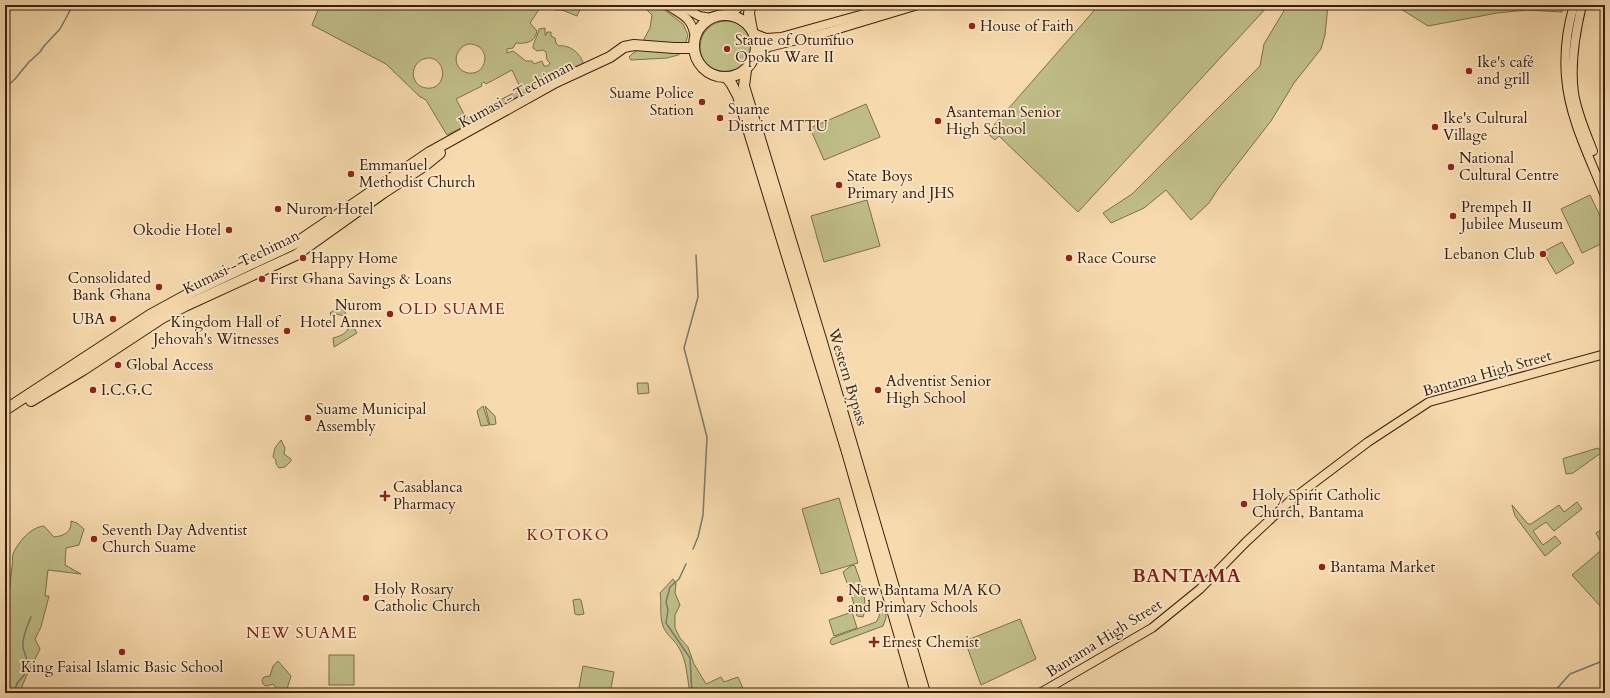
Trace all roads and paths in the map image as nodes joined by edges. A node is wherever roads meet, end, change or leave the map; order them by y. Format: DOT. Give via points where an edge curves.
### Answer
graph roads {
  1 [pos="667,5"];
  2 [pos="680,5"];
  3 [pos="740,5"];
  4 [pos="750,5"];
  5 [pos="896,5"];
  6 [pos="918,5"];
  7 [pos="1574,5"];
  8 [pos="1582,5"];
  9 [pos="728,15"];
  10 [pos="712,18"];
  11 [pos="752,32"];
  12 [pos="695,43"];
  13 [pos="610,57"];
  14 [pos="754,58"];
  15 [pos="746,70"];
  16 [pos="726,77"];
  17 [pos="1605,182"];
  18 [pos="1605,196"];
  19 [pos="782,223"];
  20 [pos="1605,354"];
  21 [pos="5,410"];
  22 [pos="5,418"];
  23 [pos="916,693"];
  24 [pos="925,693"];
  25 [pos="1040,693"];
  1 -- 12 [label="main road" via="692,24"];
  2 -- 10 [label="main road" via="699,16"];
  3 -- 9 [label="highway"];
  4 -- 11 [label="highway"];
  5 -- 11 [label="main road" via="781,37 766,38"];
  6 -- 14 [label="main road" via="826,33 768,46"];
  7 -- 18 [label="main road" via="1566,50 1567,89 1578,129"];
  8 -- 17 [label="main road" via="1573,50 1574,94"];
  9 -- 10 [label="highway"];
  9 -- 11 [label="highway" via="746,23"];
  10 -- 12 [label="highway" via="699,30"];
  11 -- 14 [label="highway" via="756,45"];
  12 -- 13 [label="highway" via="674,48 634,45 624,47"];
  12 -- 16 [label="highway" via="697,59 705,70"];
  13 -- 21 [label="highway" via="556,82 430,152 296,243 192,292 150,316"];
  13 -- 22 [label="highway, Kumasi - Techiman" via="594,70 464,137 296,255 162,318"];
  14 -- 15 [label="highway"];
  15 -- 16 [label="highway"];
  15 -- 19 [label="highway, Western Bypass" via="744,86"];
  16 -- 19 [label="highway, Western Bypass" via="738,96"];
  19 -- 23 [label="highway, Western Bypass"];
  19 -- 24 [label="highway, Western Bypass"];
  20 -- 25 [label="main road, Bantama High Street" via="1429,402 1368,442 1290,501 1200,589 1152,628"];
}
